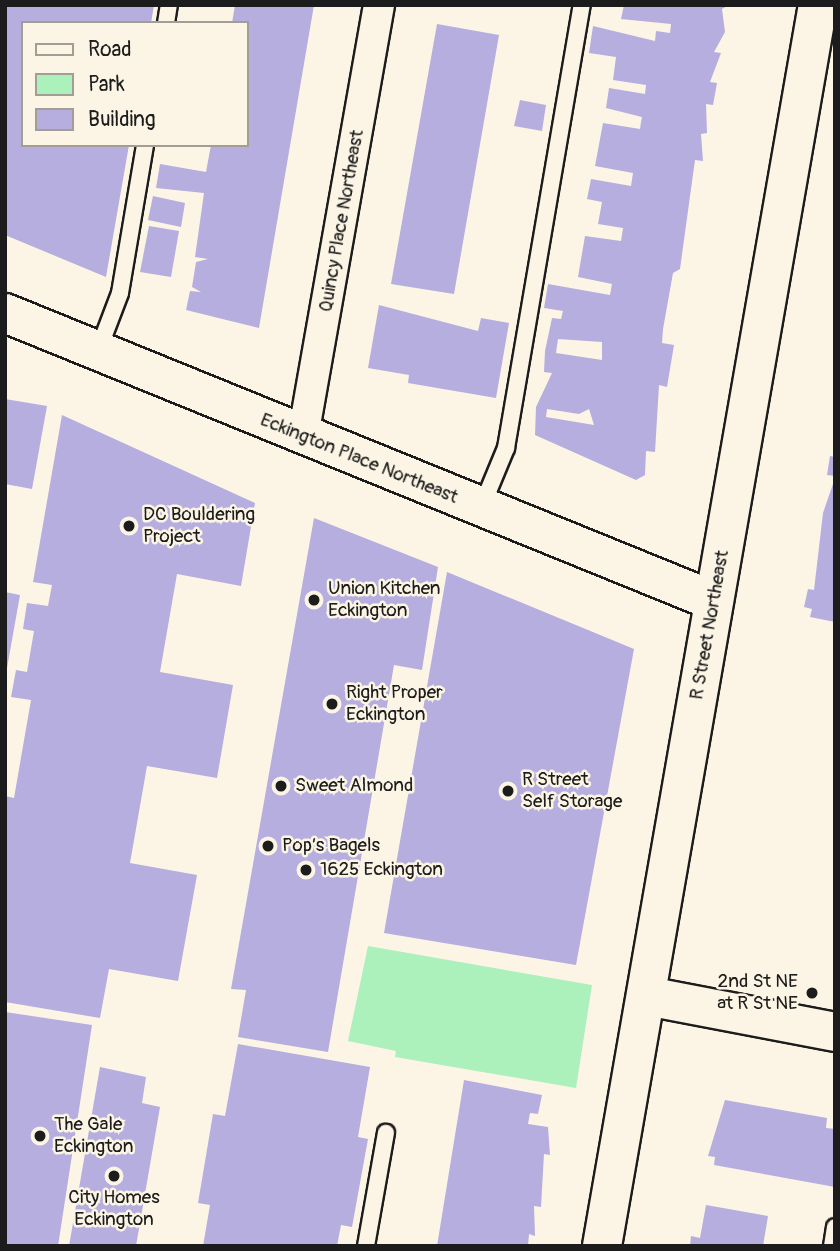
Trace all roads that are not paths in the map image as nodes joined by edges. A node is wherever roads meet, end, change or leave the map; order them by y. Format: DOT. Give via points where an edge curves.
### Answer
graph roads {
  1 [pos="379,5"];
  2 [pos="582,5"];
  3 [pos="818,5"];
  4 [pos="145,147"];
  5 [pos="5,313"];
  6 [pos="98,351"];
  7 [pos="303,436"];
  8 [pos="481,509"];
  9 [pos="714,601"];
  10 [pos="647,996"];
  11 [pos="835,1032"];
  12 [pos="386,1133"];
  13 [pos="835,1227"];
  14 [pos="366,1246"];
  15 [pos="602,1246"];
  16 [pos="832,1246"];
  1 -- 7 [label="street, Quincy Place Northeast"];
  2 -- 8 [label="lane" via="506,448"];
  3 -- 9 [label="street, R Street Northeast"];
  4 -- 6 [label="lane" via="121,293"];
  5 -- 6 [label="street, Eckington Place Northeast"];
  6 -- 7 [label="street, Eckington Place Northeast"];
  7 -- 8 [label="street, Eckington Place Northeast"];
  8 -- 9 [label="street, Eckington Place Northeast"];
  9 -- 10 [label="street, R Street Northeast"];
  10 -- 11 [label="street"];
  10 -- 15 [label="street, R Street Northeast"];
  12 -- 14 [label="lane"];
  13 -- 16 [label="lane"];
}
